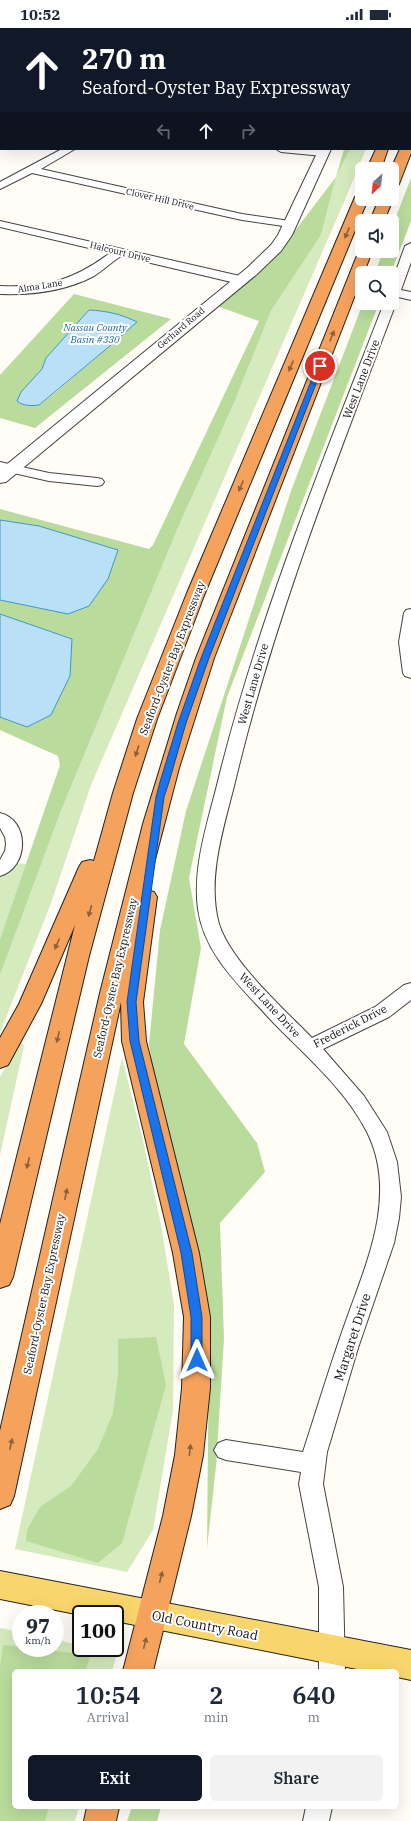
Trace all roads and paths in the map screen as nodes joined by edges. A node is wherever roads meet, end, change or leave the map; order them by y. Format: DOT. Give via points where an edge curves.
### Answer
graph roads {
  1 [pos="68,150"];
  2 [pos="303,150"];
  3 [pos="382,150"];
  4 [pos="406,150"];
  5 [pos="324,151"];
  6 [pos="377,162"];
  7 [pos="399,167"];
  8 [pos="32,170"];
  9 [pos="0,186"];
  10 [pos="358,206"];
  11 [pos="0,224"];
  12 [pos="290,224"];
  13 [pos="411,246"];
  14 [pos="119,252"];
  15 [pos="363,258"];
  16 [pos="399,279"];
  17 [pos="240,280"];
  18 [pos="0,290"];
  19 [pos="411,296"];
  20 [pos="399,297"];
  21 [pos="387,310"];
  22 [pos="6,467"];
  23 [pos="0,478"];
  24 [pos="97,482"];
  25 [pos="411,613"];
  26 [pos="411,673"];
  27 [pos="123,793"];
  28 [pos="160,797"];
  29 [pos="0,818"];
  30 [pos="0,870"];
  31 [pos="411,990"];
  32 [pos="309,1048"];
  33 [pos="0,1059"];
  34 [pos="0,1277"];
  35 [pos="226,1450"];
  36 [pos="313,1464"];
  37 [pos="0,1496"];
  38 [pos="0,1585"];
  39 [pos="152,1615"];
  40 [pos="333,1661"];
  41 [pos="411,1665"];
  42 [pos="138,1669"];
  43 [pos="103,1809"];
  44 [pos="318,1809"];
  45 [pos="100,1821"];
  46 [pos="316,1821"];
  1 -- 8 [label="street"];
  2 -- 5 [label="street"];
  3 -- 6 [label="highway"];
  4 -- 7 [label="highway"];
  5 -- 12 [label="street, Gerhard Road"];
  8 -- 9 [label="street"];
  8 -- 12 [label="street, Clover Hill Drive" via="242,217"];
  10 -- 27 [label="highway, Seaford-Oyster Bay Expressway, one-way" via="174,647"];
  11 -- 14 [label="street, Halcourt Drive"];
  12 -- 17 [label="street, Gerhard Road" via="276,248"];
  13 -- 16 [label="street, West Lane Drive"];
  14 -- 17 [label="street, Halcourt Drive"];
  14 -- 18 [label="street, Alma Lane" via="89,273 73,280 43,288"];
  28 -- 15 [label="highway, Seaford-Oyster Bay Expressway, one-way" via="205,658"];
  17 -- 22 [label="street, Gerhard Road"];
  19 -- 20 [label="street"];
  21 -- 32 [label="street, West Lane Drive" via="270,624 236,741 206,883 210,925 218,946 242,976"];
  22 -- 23 [label="street, Gerhard Road"];
  22 -- 24 [label="street" via="49,477"];
  25 -- 26 [label="street" via="407,642"];
  27 -- 33 [label="highway, one-way" via="30,1004"];
  27 -- 34 [label="highway, Seaford-Oyster Bay Expressway, one-way" via="78,956"];
  37 -- 28 [label="highway, Seaford-Oyster Bay Expressway, one-way" via="118,960"];
  39 -- 28 [label="highway, one-way" via="190,1455 196,1388 197,1317 189,1267 134,1041 132,1002"];
  29 -- 30 [label="street" via="13,834 16,846 7,864"];
  31 -- 32 [label="street, Frederick Drive" via="382,1012"];
  32 -- 36 [label="street, Margaret Drive" via="355,1098 379,1134 390,1186 390,1216 314,1452"];
  35 -- 36 [label="street"];
  36 -- 40 [label="street, Margaret Drive" via="312,1484 332,1587"];
  38 -- 39 [label="main road, Old Country Road"];
  39 -- 40 [label="main road, Old Country Road"];
  42 -- 39 [label="highway, one-way"];
  40 -- 41 [label="main road, Old Country Road"];
  43 -- 45 [label="highway"];
  44 -- 46 [label="street"];
}
